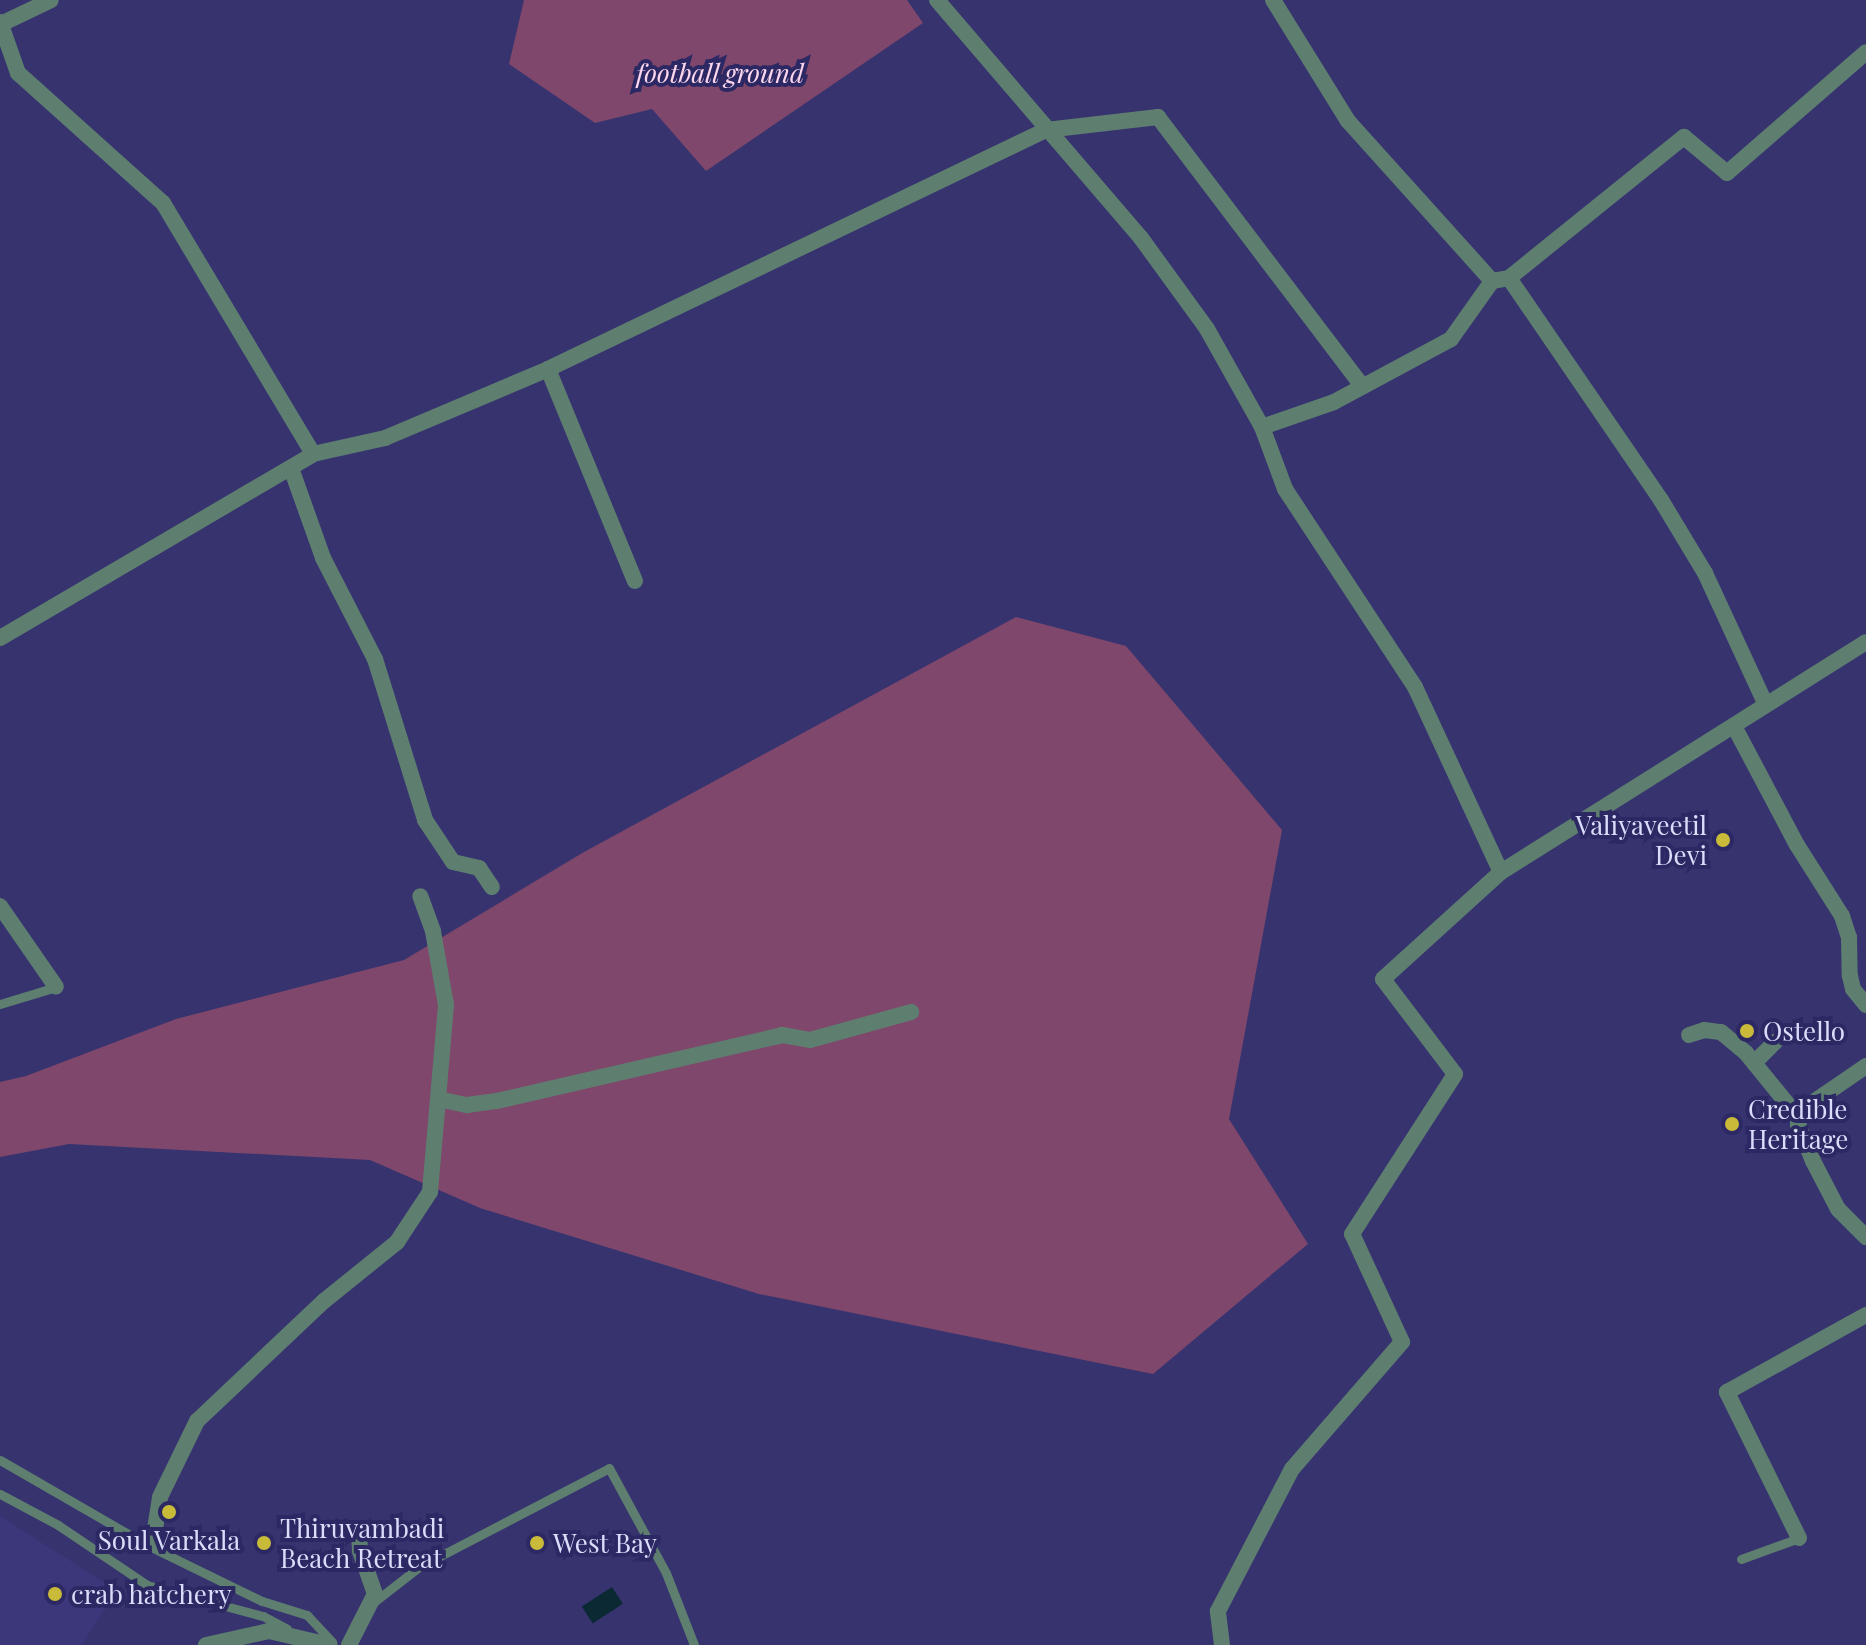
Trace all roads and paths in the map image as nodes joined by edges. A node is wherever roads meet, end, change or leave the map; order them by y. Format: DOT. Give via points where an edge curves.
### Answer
graph roads {
  1 [pos="51,0"];
  2 [pos="937,0"];
  3 [pos="1273,0"];
  4 [pos="0,23"];
  5 [pos="1866,52"];
  6 [pos="1046,130"];
  7 [pos="1500,279"];
  8 [pos="548,369"];
  9 [pos="1361,384"];
  10 [pos="1262,427"];
  11 [pos="313,454"];
  12 [pos="291,468"];
  13 [pos="635,581"];
  14 [pos="0,638"];
  15 [pos="1866,642"];
  16 [pos="1766,705"];
  17 [pos="1735,728"];
  18 [pos="1501,872"];
  19 [pos="492,887"];
  20 [pos="420,896"];
  21 [pos="0,906"];
  22 [pos="1858,954"];
  23 [pos="56,987"];
  24 [pos="0,1004"];
  25 [pos="1866,1005"];
  26 [pos="911,1012"];
  27 [pos="1689,1035"];
  28 [pos="1775,1042"];
  29 [pos="1754,1063"];
  30 [pos="1866,1066"];
  31 [pos="438,1099"];
  32 [pos="1798,1117"];
  33 [pos="1866,1237"];
  34 [pos="1866,1315"];
  35 [pos="0,1460"];
  36 [pos="0,1494"];
  37 [pos="359,1533"];
  38 [pos="1799,1538"];
  39 [pos="147,1545"];
  40 [pos="1741,1559"];
  41 [pos="373,1602"];
  42 [pos="206,1645"];
  43 [pos="332,1645"];
  44 [pos="349,1645"];
  45 [pos="694,1645"];
  46 [pos="1222,1645"];
  1 -- 4 [label="street"];
  2 -- 6 [label="street"];
  3 -- 7 [label="street" via="1348,121"];
  4 -- 11 [label="street" via="18,73 163,203"];
  5 -- 7 [label="street" via="1727,173 1684,137"];
  6 -- 8 [label="street"];
  6 -- 9 [label="street" via="1158,117"];
  6 -- 10 [label="street" via="1141,238 1207,329"];
  7 -- 9 [label="street" via="1451,339"];
  7 -- 16 [label="street" via="1661,500 1705,573"];
  8 -- 11 [label="street" via="385,438"];
  8 -- 13 [label="street"];
  9 -- 10 [label="street" via="1334,402"];
  10 -- 18 [label="street" via="1285,489 1415,687"];
  11 -- 12 [label="street"];
  12 -- 14 [label="street"];
  12 -- 19 [label="street" via="323,558 375,659 425,820 453,862 479,868"];
  15 -- 16 [label="street"];
  16 -- 17 [label="street"];
  17 -- 18 [label="street"];
  17 -- 22 [label="street" via="1842,916"];
  18 -- 46 [label="street" via="1383,979 1455,1074 1352,1234 1402,1342 1292,1469 1218,1611"];
  20 -- 31 [label="street" via="433,931 446,1005"];
  21 -- 23 [label="street"];
  22 -- 25 [label="street" via="1853,989"];
  23 -- 24 [label="lane"];
  26 -- 31 [label="street" via="810,1040 782,1035 497,1101 467,1105"];
  27 -- 29 [label="street" via="1721,1032"];
  28 -- 29 [label="street"];
  29 -- 32 [label="street"];
  30 -- 32 [label="street"];
  31 -- 39 [label="street" via="430,1192 423,1206 397,1242 324,1301 197,1421 160,1497"];
  32 -- 33 [label="street" via="1838,1209"];
  34 -- 38 [label="street" via="1727,1392"];
  35 -- 39 [label="lane"];
  36 -- 43 [label="lane" via="58,1525 147,1585 263,1616"];
  37 -- 41 [label="street" via="374,1586"];
  38 -- 40 [label="lane"];
  39 -- 43 [label="lane" via="262,1601 307,1615"];
  41 -- 44 [label="street"];
  41 -- 45 [label="lane" via="419,1567 609,1468 666,1573"];
  42 -- 43 [label="street" via="269,1631"];
}
